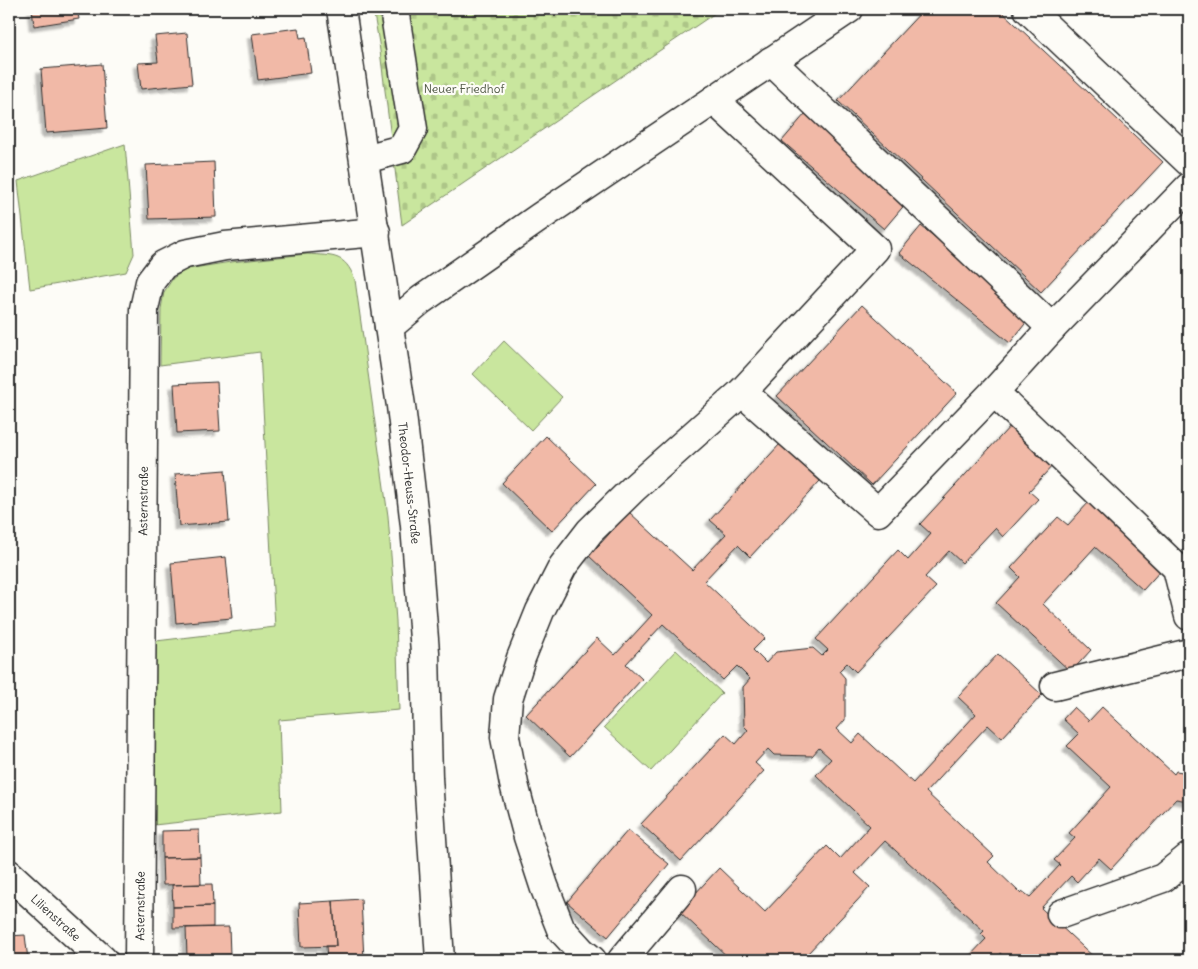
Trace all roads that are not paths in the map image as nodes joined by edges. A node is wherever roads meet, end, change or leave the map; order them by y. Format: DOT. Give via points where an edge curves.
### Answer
graph roads {
  1 [pos="341,9"];
  2 [pos="394,9"];
  3 [pos="849,9"];
  4 [pos="1028,9"];
  5 [pos="771,61"];
  6 [pos="714,100"];
  7 [pos="365,159"];
  8 [pos="1189,162"];
  9 [pos="1189,187"];
  10 [pos="376,232"];
  11 [pos="389,327"];
  12 [pos="1052,328"];
  13 [pos="742,392"];
  14 [pos="994,392"];
  15 [pos="1189,616"];
  16 [pos="1189,653"];
  17 [pos="1055,686"];
  18 [pos="1189,857"];
  19 [pos="9,874"];
  20 [pos="682,889"];
  21 [pos="1060,914"];
  22 [pos="103,960"];
  23 [pos="139,960"];
  24 [pos="440,960"];
  25 [pos="592,960"];
  26 [pos="622,960"];
  1 -- 7 [label="street, Theodor-Heuss-Straße"];
  2 -- 7 [label="street" via="413,129 402,149"];
  3 -- 5 [label="street"];
  4 -- 8 [label="street"];
  5 -- 6 [label="street"];
  5 -- 12 [label="street"];
  6 -- 11 [label="street" via="455,276"];
  6 -- 13 [label="street" via="875,248"];
  7 -- 10 [label="street, Theodor-Heuss-Straße"];
  9 -- 12 [label="street"];
  10 -- 11 [label="street, Theodor-Heuss-Straße"];
  10 -- 23 [label="street, Asternstraße" via="225,246 185,254 163,265 150,282 144,309"];
  11 -- 24 [label="street, Theodor-Heuss-Straße" via="417,546"];
  12 -- 14 [label="street"];
  13 -- 14 [label="street" via="878,512"];
  13 -- 25 [label="street" via="590,531 563,566 520,658 508,700 506,737 528,838 561,929"];
  14 -- 15 [label="street" via="1178,568"];
  16 -- 17 [label="street"];
  18 -- 21 [label="street" via="1163,878"];
  19 -- 22 [label="street, Lilienstraße"];
  20 -- 26 [label="street"];
}
